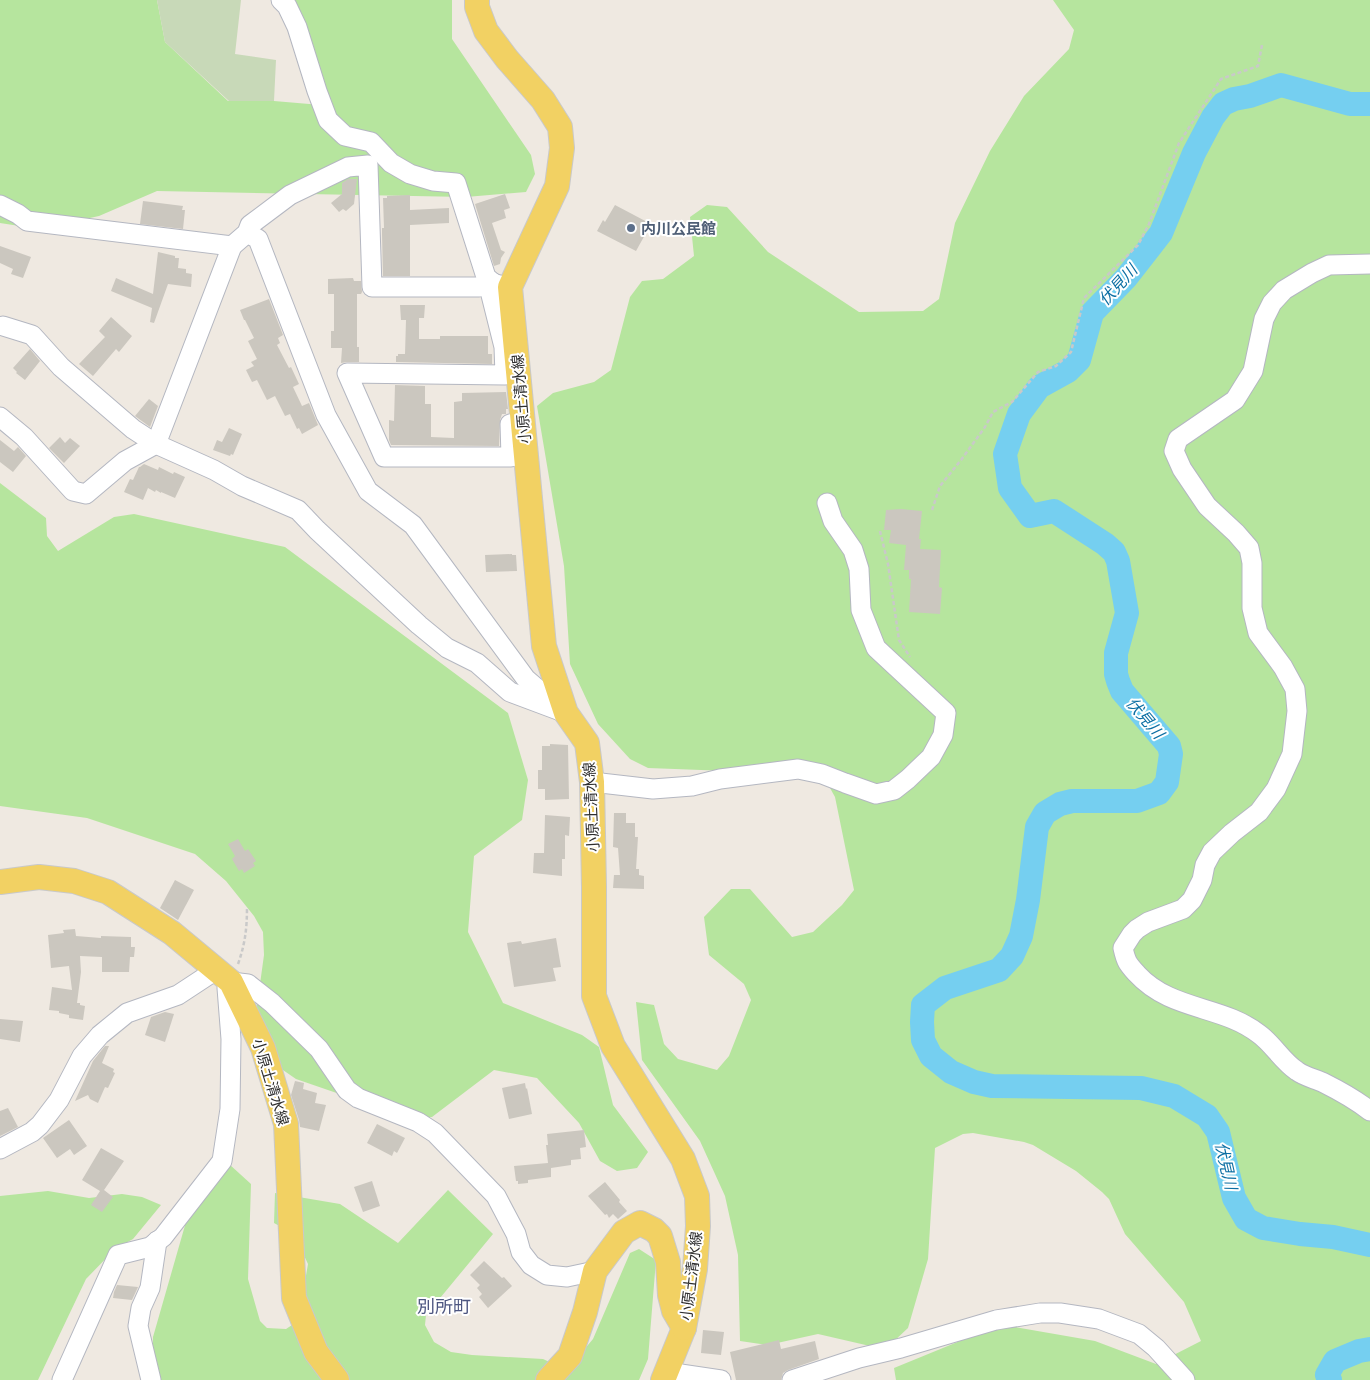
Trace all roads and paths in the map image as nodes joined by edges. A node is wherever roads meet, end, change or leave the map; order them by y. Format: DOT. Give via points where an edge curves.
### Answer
graph roads {
  1 [pos="281,0"];
  2 [pos="477,0"];
  3 [pos="1262,45"];
  4 [pos="0,205"];
  5 [pos="247,233"];
  6 [pos="232,246"];
  7 [pos="1370,264"];
  8 [pos="501,285"];
  9 [pos="3,326"];
  10 [pos="0,417"];
  11 [pos="523,421"];
  12 [pos="156,444"];
  13 [pos="827,503"];
  14 [pos="932,510"];
  15 [pos="880,531"];
  16 [pos="915,664"];
  17 [pos="566,713"];
  18 [pos="592,782"];
  19 [pos="0,882"];
  20 [pos="247,907"];
  21 [pos="223,976"];
  22 [pos="1370,1111"];
  23 [pos="0,1149"];
  24 [pos="158,1241"];
  25 [pos="595,1271"];
  26 [pos="684,1328"];
  27 [pos="665,1376"];
  28 [pos="62,1380"];
  29 [pos="151,1380"];
  30 [pos="337,1380"];
  31 [pos="548,1380"];
  32 [pos="721,1380"];
  33 [pos="792,1380"];
  34 [pos="1185,1380"];
  1 -- 8 [label="street" via="297,26 328,120 345,136 371,142 391,163 410,174 456,183 486,277"];
  2 -- 8 [label="main road" via="486,31 543,100 560,127 562,148 557,186"];
  3 -- 14 [label="path" via="1258,66 1221,80 1180,143 1138,244 1084,298 1071,352 1056,366 1038,372 1012,402 993,412 940,486"];
  4 -- 6 [label="street" via="27,221"];
  5 -- 6 [label="street"];
  5 -- 8 [label="street" via="250,225 290,195 348,166 368,165 372,287"];
  5 -- 17 [label="street" via="258,239 326,415 368,491 413,525 526,679"];
  6 -- 12 [label="street"];
  7 -- 22 [label="street" via="1329,265 1284,290 1264,319 1253,371 1235,400 1178,439 1174,450 1182,469 1207,506 1249,548 1252,608 1258,633 1295,689 1298,711 1292,754 1276,789 1259,812 1212,852 1192,900 1183,909 1137,929 1123,948 1126,961 1148,985 1166,996 1235,1020 1259,1034 1297,1071"];
  8 -- 11 [label="main road, 小原土清水線"];
  8 -- 11 [label="street" via="491,295 504,347 504,375 347,372 384,457 511,457 510,424"];
  9 -- 12 [label="street" via="32,335 61,367 133,429"];
  10 -- 12 [label="street" via="24,437 74,491 86,494 125,461"];
  11 -- 17 [label="main road, 小原土清水線" via="544,646"];
  12 -- 17 [label="street" via="298,510 418,625 447,648 478,663 510,692"];
  13 -- 18 [label="street" via="833,521 853,550 859,569 861,610 876,648 946,713 943,735 931,757 894,790 876,794 798,768 692,786 653,789"];
  15 -- 16 [label="path" via="899,640"];
  17 -- 18 [label="main road, 小原土清水線" via="587,743"];
  18 -- 26 [label="main road, 小原土清水線" via="594,996 613,1046 683,1158 696,1196 695,1270"];
  19 -- 21 [label="main road, 小原土清水線" via="39,877 74,881 108,892 172,933"];
  20 -- 21 [label="path" via="244,947"];
  21 -- 23 [label="street" via="127,1013 100,1034 82,1056 60,1100 40,1125"];
  21 -- 24 [label="street" via="228,988 231,1039 230,1109 222,1161"];
  21 -- 25 [label="street" via="248,984 272,1003 318,1049 347,1090 435,1133 496,1196 516,1234 521,1252 531,1265 546,1274 567,1277"];
  21 -- 30 [label="main road, 小原土清水線" via="263,1048 286,1124 294,1298 316,1352"];
  24 -- 28 [label="street" via="118,1255"];
  24 -- 29 [label="street" via="150,1288 141,1308 138,1326"];
  25 -- 26 [label="main road, 小原土清水線" via="624,1232 640,1223 654,1230 660,1236 668,1262 674,1311"];
  25 -- 31 [label="main road, 小原土清水線" via="570,1356"];
  26 -- 27 [label="main road"];
  27 -- 32 [label="street"];
  33 -- 34 [label="street" via="996,1320 1040,1313 1099,1319 1139,1334"];
}
